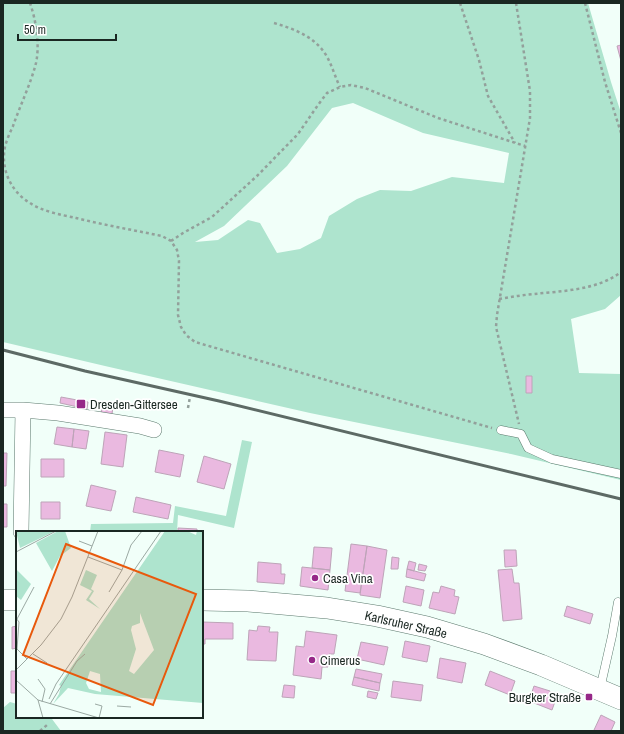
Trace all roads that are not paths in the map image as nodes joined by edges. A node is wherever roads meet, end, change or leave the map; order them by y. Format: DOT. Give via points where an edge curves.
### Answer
graph roads {
  1 [pos="3,410"];
  2 [pos="23,410"];
  3 [pos="154,430"];
  4 [pos="501,430"];
  5 [pos="621,474"];
  6 [pos="21,531"];
  7 [pos="3,600"];
  8 [pos="16,600"];
  9 [pos="203,600"];
  10 [pos="618,602"];
  11 [pos="600,690"];
  12 [pos="621,699"];
  1 -- 2 [label="street"];
  2 -- 3 [label="street" via="58,413"];
  2 -- 6 [label="street"];
  4 -- 5 [label="lane" via="521,434 528,448 552,459"];
  7 -- 8 [label="main road"];
  9 -- 11 [label="main road, Karlsruher Straße" via="327,608 427,627 484,644"];
  10 -- 11 [label="lane"];
  11 -- 12 [label="main road, Karlsruher Straße"];
}
